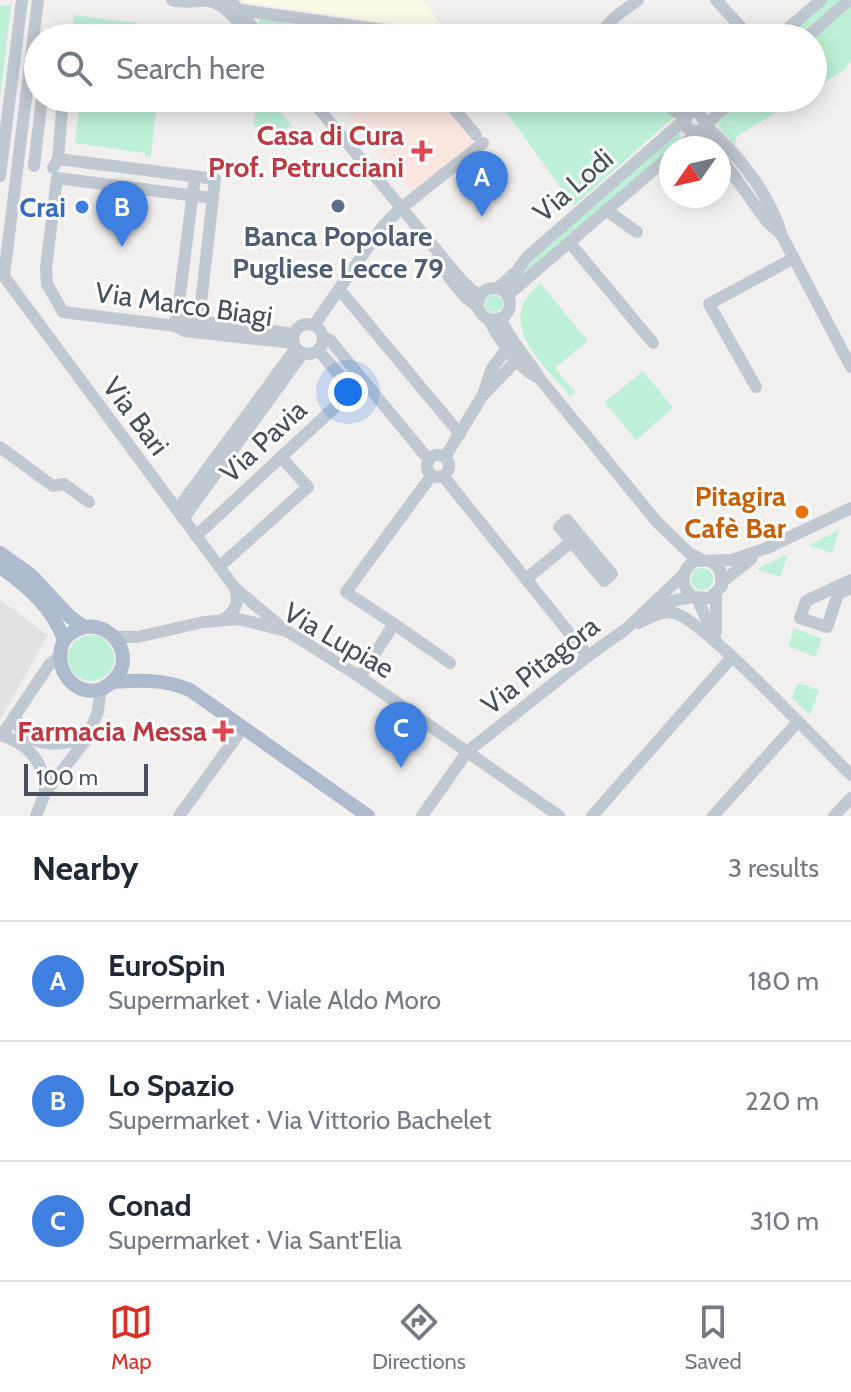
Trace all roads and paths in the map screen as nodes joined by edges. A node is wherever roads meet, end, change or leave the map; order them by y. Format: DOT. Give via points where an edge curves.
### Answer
graph roads {
  1 [pos="22,0"];
  2 [pos="38,0"];
  3 [pos="172,0"];
  4 [pos="191,0"];
  5 [pos="230,0"];
  6 [pos="638,0"];
  7 [pos="716,0"];
  8 [pos="821,0"];
  9 [pos="849,0"];
  10 [pos="241,10"];
  11 [pos="324,22"];
  12 [pos="36,24"];
  13 [pos="240,24"];
  14 [pos="252,24"];
  15 [pos="320,24"];
  16 [pos="339,24"];
  17 [pos="609,24"];
  18 [pos="738,24"];
  19 [pos="793,24"];
  20 [pos="822,24"];
  21 [pos="26,112"];
  22 [pos="40,112"];
  23 [pos="62,112"];
  24 [pos="321,112"];
  25 [pos="457,112"];
  26 [pos="678,112"];
  27 [pos="701,112"];
  28 [pos="721,112"];
  29 [pos="695,123"];
  30 [pos="687,136"];
  31 [pos="704,136"];
  32 [pos="18,163"];
  33 [pos="659,165"];
  34 [pos="34,166"];
  35 [pos="56,168"];
  36 [pos="731,172"];
  37 [pos="0,176"];
  38 [pos="195,176"];
  39 [pos="192,196"];
  40 [pos="212,198"];
  41 [pos="400,209"];
  42 [pos="606,210"];
  43 [pos="637,232"];
  44 [pos="782,236"];
  45 [pos="570,243"];
  46 [pos="794,258"];
  47 [pos="2,274"];
  48 [pos="339,289"];
  49 [pos="503,291"];
  50 [pos="479,300"];
  51 [pos="495,320"];
  52 [pos="199,321"];
  53 [pos="176,322"];
  54 [pos="314,325"];
  55 [pos="323,337"];
  56 [pos="653,343"];
  57 [pos="297,344"];
  58 [pos="507,349"];
  59 [pos="318,350"];
  60 [pos="517,360"];
  61 [pos="851,367"];
  62 [pos="540,379"];
  63 [pos="363,381"];
  64 [pos="756,387"];
  65 [pos="353,391"];
  66 [pos="483,395"];
  67 [pos="460,434"];
  68 [pos="0,447"];
  69 [pos="281,457"];
  70 [pos="445,457"];
  71 [pos="429,460"];
  72 [pos="438,476"];
  73 [pos="89,502"];
  74 [pos="851,508"];
  75 [pos="180,515"];
  76 [pos="657,522"];
  77 [pos="196,536"];
  78 [pos="571,542"];
  79 [pos="767,548"];
  80 [pos="0,553"];
  81 [pos="706,560"];
  82 [pos="0,567"];
  83 [pos="219,567"];
  84 [pos="685,571"];
  85 [pos="526,579"];
  86 [pos="851,580"];
  87 [pos="723,581"];
  88 [pos="851,588"];
  89 [pos="237,594"];
  90 [pos="716,594"];
  91 [pos="695,597"];
  92 [pos="642,615"];
  93 [pos="223,620"];
  94 [pos="256,622"];
  95 [pos="394,624"];
  96 [pos="84,627"];
  97 [pos="626,629"];
  98 [pos="287,631"];
  99 [pos="156,633"];
  100 [pos="115,637"];
  101 [pos="64,640"];
  102 [pos="717,644"];
  103 [pos="588,656"];
  104 [pos="59,657"];
  105 [pos="732,657"];
  106 [pos="122,659"];
  107 [pos="450,663"];
  108 [pos="360,677"];
  109 [pos="149,680"];
  110 [pos="109,684"];
  111 [pos="15,715"];
  112 [pos="797,723"];
  113 [pos="243,728"];
  114 [pos="1,735"];
  115 [pos="88,737"];
  116 [pos="44,744"];
  117 [pos="467,752"];
  118 [pos="32,753"];
  119 [pos="851,775"];
  120 [pos="45,793"];
  121 [pos="851,798"];
  122 [pos="36,816"];
  123 [pos="179,816"];
  124 [pos="368,816"];
  125 [pos="422,816"];
  126 [pos="559,816"];
  127 [pos="592,816"];
  128 [pos="713,816"];
  129 [pos="834,816"];
  1 -- 37 [label="street"];
  2 -- 12 [label="street"];
  3 -- 4 [label="street"];
  4 -- 13 [label="street" via="209,0"];
  5 -- 10 [label="street"];
  6 -- 17 [label="street"];
  7 -- 18 [label="street"];
  8 -- 19 [label="street"];
  9 -- 20 [label="street"];
  10 -- 11 [label="street"];
  10 -- 14 [label="street"];
  11 -- 15 [label="street"];
  11 -- 16 [label="street"];
  21 -- 32 [label="street"];
  22 -- 34 [label="street"];
  23 -- 35 [label="street"];
  24 -- 41 [label="street"];
  25 -- 41 [label="street" via="479,139"];
  26 -- 29 [label="street"];
  27 -- 29 [label="street, Via Lodi"];
  28 -- 29 [label="street, Via Lodi" via="710,121"];
  29 -- 30 [label="street, Via Lodi"];
  29 -- 31 [label="street"];
  29 -- 44 [label="street" via="728,149 758,187"];
  29 -- 49 [label="street, Via Lodi" via="527,257"];
  32 -- 34 [label="street"];
  32 -- 47 [label="street"];
  33 -- 42 [label="street, Via Lodi"];
  34 -- 35 [label="street"];
  35 -- 38 [label="street"];
  35 -- 39 [label="street"];
  35 -- 53 [label="street, Via Marco Biagi" via="46,268 47,284 63,312"];
  36 -- 44 [label="street"];
  38 -- 39 [label="street"];
  38 -- 40 [label="street" via="215,179"];
  39 -- 40 [label="street"];
  39 -- 53 [label="street"];
  40 -- 52 [label="street"];
  41 -- 48 [label="street"];
  41 -- 50 [label="street"];
  42 -- 43 [label="street"];
  42 -- 45 [label="street, Via Lodi"];
  44 -- 46 [label="street"];
  45 -- 49 [label="street, Via Lodi"];
  45 -- 56 [label="street"];
  46 -- 61 [label="street"];
  46 -- 64 [label="street" via="709,304"];
  47 -- 75 [label="street, Via Bari"];
  48 -- 54 [label="street"];
  48 -- 67 [label="street"];
  49 -- 50 [label="street" via="492,287"];
  49 -- 51 [label="street" via="511,304 508,313"];
  50 -- 51 [label="street" via="483,317"];
  51 -- 58 [label="street"];
  51 -- 62 [label="street"];
  52 -- 53 [label="street, Via Marco Biagi"];
  52 -- 57 [label="street, Via Marco Biagi"];
  53 -- 57 [label="street, Via Marco Biagi" via="184,331"];
  54 -- 55 [label="street"];
  54 -- 57 [label="street" via="306,324"];
  55 -- 59 [label="street"];
  55 -- 63 [label="street"];
  57 -- 59 [label="street" via="311,354"];
  57 -- 75 [label="street"];
  58 -- 60 [label="street"];
  58 -- 66 [label="street" via="492,368"];
  59 -- 65 [label="street"];
  60 -- 62 [label="street"];
  60 -- 66 [label="street"];
  62 -- 76 [label="street"];
  63 -- 65 [label="street, Via Pavia"];
  63 -- 71 [label="street"];
  65 -- 69 [label="street, Via Pavia"];
  66 -- 67 [label="street"];
  67 -- 70 [label="street"];
  68 -- 73 [label="street" via="53,486 64,484"];
  69 -- 77 [label="street, Via Pavia"];
  69 -- 83 [label="street" via="308,487"];
  70 -- 71 [label="street"];
  70 -- 72 [label="street" via="449,465"];
  71 -- 72 [label="street" via="427,468"];
  72 -- 85 [label="street"];
  72 -- 95 [label="street" via="346,592"];
  74 -- 79 [label="street, Via Pitagora"];
  75 -- 77 [label="street, Via Bari"];
  76 -- 81 [label="street" via="689,553"];
  76 -- 84 [label="street"];
  77 -- 83 [label="street, Via Bari"];
  78 -- 78 [label="street" via="604,581 612,574 567,520 559,527"];
  78 -- 85 [label="street"];
  79 -- 81 [label="street, Via Pitagora" via="732,560"];
  79 -- 87 [label="street, Via Pitagora"];
  80 -- 96 [label="main road"];
  81 -- 84 [label="street, Via Pitagora"];
  81 -- 87 [label="street" via="720,569"];
  82 -- 101 [label="main road" via="40,601"];
  83 -- 89 [label="street, Via Bari"];
  84 -- 91 [label="street" via="684,587"];
  84 -- 92 [label="street, Via Pitagora"];
  85 -- 103 [label="street"];
  86 -- 88 [label="street" via="806,601 800,618 827,627 838,594"];
  87 -- 90 [label="street, Via Pitagora"];
  89 -- 93 [label="street" via="234,612"];
  89 -- 94 [label="street, Via Bari"];
  89 -- 98 [label="street, Via Bari"];
  90 -- 91 [label="street, Via Pitagora"];
  90 -- 102 [label="street"];
  91 -- 92 [label="street, Via Pitagora"];
  91 -- 102 [label="street"];
  92 -- 97 [label="street, Via Pitagora"];
  93 -- 94 [label="street, Via Lupiae"];
  93 -- 99 [label="street, Via Lupiae"];
  94 -- 98 [label="street, Via Lupiae"];
  95 -- 107 [label="street"];
  95 -- 108 [label="street"];
  96 -- 100 [label="main road"];
  96 -- 101 [label="main road"];
  97 -- 102 [label="street" via="662,612 677,613"];
  97 -- 103 [label="street, Via Pitagora"];
  98 -- 108 [label="street, Via Lupiae"];
  99 -- 100 [label="street, Via Lupiae"];
  99 -- 106 [label="street, Via Lupiae" via="134,643"];
  100 -- 106 [label="main road"];
  101 -- 104 [label="main road"];
  102 -- 105 [label="street"];
  103 -- 117 [label="street, Via Pitagora"];
  104 -- 110 [label="main road" via="65,678 74,685 94,690"];
  104 -- 111 [label="street"];
  105 -- 112 [label="street"];
  105 -- 127 [label="street"];
  106 -- 109 [label="main road" via="132,672"];
  106 -- 110 [label="main road"];
  108 -- 117 [label="street, Via Lupiae"];
  109 -- 110 [label="main road"];
  109 -- 113 [label="main road" via="190,690"];
  110 -- 115 [label="street" via="100,694"];
  111 -- 114 [label="street"];
  111 -- 116 [label="street" via="24,735"];
  112 -- 119 [label="street"];
  112 -- 128 [label="street"];
  113 -- 123 [label="street"];
  113 -- 124 [label="main road"];
  114 -- 118 [label="street"];
  115 -- 116 [label="street" via="69,745"];
  115 -- 120 [label="street"];
  116 -- 118 [label="street"];
  117 -- 125 [label="street, Via Pitagora"];
  117 -- 126 [label="street, Via Lupiae"];
  118 -- 120 [label="street" via="46,780"];
  120 -- 122 [label="street"];
  121 -- 129 [label="street"];
}
